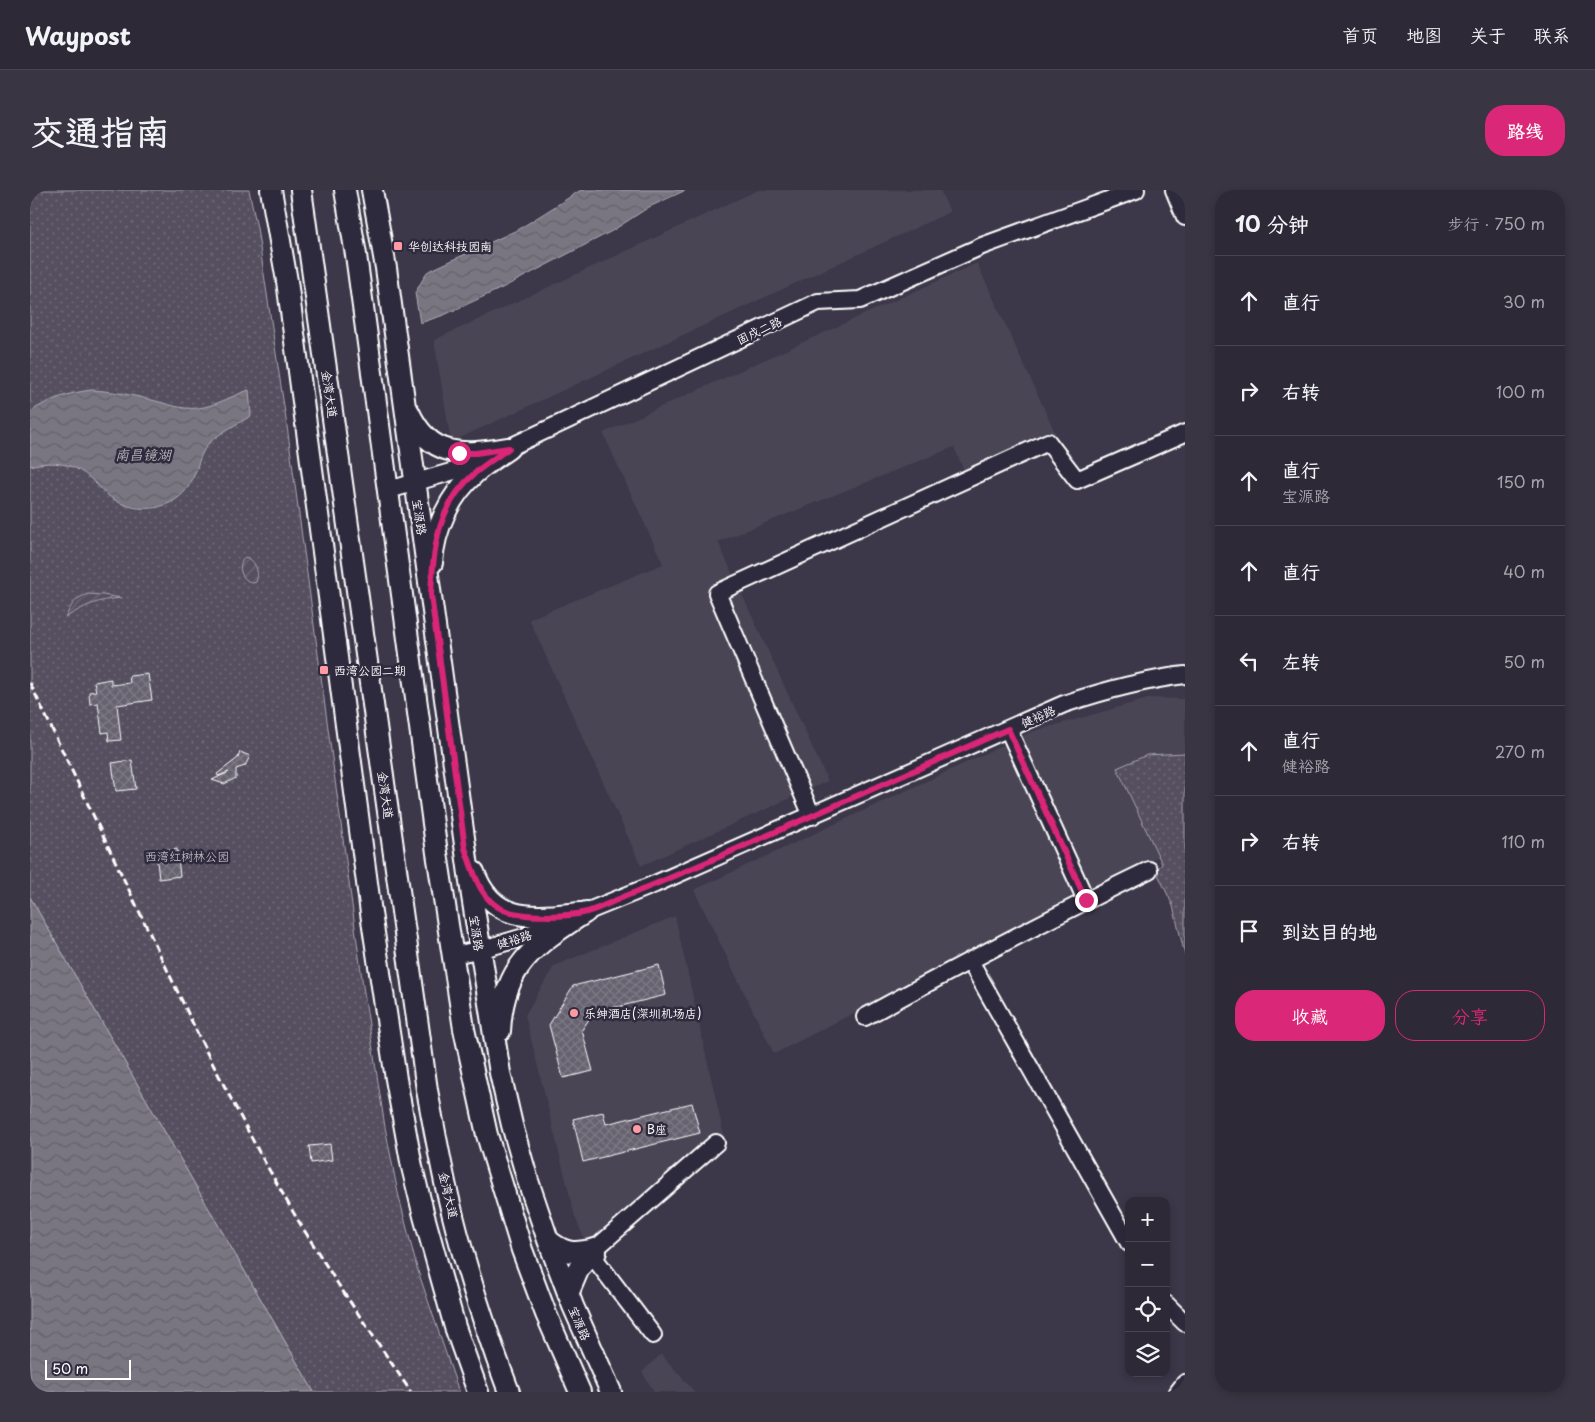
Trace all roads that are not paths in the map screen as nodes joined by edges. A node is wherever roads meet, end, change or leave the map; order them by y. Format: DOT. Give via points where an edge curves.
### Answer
graph roads {
  1 [pos="272,190"];
  2 [pos="301,190"];
  3 [pos="345,190"];
  4 [pos="372,190"];
  5 [pos="1136,190"];
  6 [pos="1174,190"];
  7 [pos="1185,217"];
  8 [pos="402,392"];
  9 [pos="1185,433"];
  10 [pos="509,448"];
  11 [pos="415,483"];
  12 [pos="389,490"];
  13 [pos="431,595"];
  14 [pos="1185,675"];
  15 [pos="1008,729"];
  16 [pos="812,816"];
  17 [pos="465,848"];
  18 [pos="1149,870"];
  19 [pos="1086,900"];
  20 [pos="586,912"];
  21 [pos="479,950"];
  22 [pos="453,955"];
  23 [pos="970,960"];
  24 [pos="865,1017"];
  25 [pos="500,1073"];
  26 [pos="716,1144"];
  27 [pos="548,1240"];
  28 [pos="1128,1242"];
  29 [pos="600,1248"];
  30 [pos="568,1294"];
  31 [pos="1170,1308"];
  32 [pos="1185,1323"];
  33 [pos="653,1335"];
  34 [pos="1185,1383"];
  35 [pos="478,1392"];
  36 [pos="509,1392"];
  37 [pos="580,1392"];
  38 [pos="611,1392"];
  39 [pos="1178,1392"];
  1 -- 35 [label="main road" via="396,1079 424,1216 455,1327"];
  2 -- 36 [label="main road, 金湾大道" via="427,1090 446,1188 462,1249"];
  3 -- 12 [label="main road"];
  4 -- 8 [label="main road, 宝源路"];
  5 -- 10 [label="street, 固戍二路" via="982,246 860,300 818,302"];
  6 -- 7 [label="street"];
  8 -- 10 [label="main road" via="414,422 437,446 459,453"];
  8 -- 11 [label="main road, 宝源路"];
  9 -- 16 [label="street" via="1077,480 1048,442 717,592"];
  10 -- 11 [label="street, 固戍二路" via="463,468"];
  10 -- 13 [label="main road" via="475,473 450,502 432,558"];
  11 -- 12 [label="street, 固戍二路"];
  11 -- 13 [label="main road, 宝源路"];
  12 -- 22 [label="main road"];
  13 -- 17 [label="main road, 宝源路"];
  14 -- 15 [label="street, 健裕路" via="1089,696"];
  15 -- 16 [label="street, 健裕路"];
  15 -- 19 [label="street"];
  16 -- 20 [label="street, 健裕路"];
  17 -- 20 [label="main road" via="482,890 500,908 531,916"];
  17 -- 21 [label="main road, 宝源路"];
  18 -- 19 [label="street"];
  19 -- 23 [label="street"];
  20 -- 21 [label="street, 健裕路" via="524,937"];
  20 -- 25 [label="main road" via="532,950 508,987 500,1017"];
  21 -- 22 [label="street, 健裕路"];
  21 -- 25 [label="main road, 宝源路"];
  22 -- 37 [label="main road" via="464,1029 486,1135 522,1250"];
  23 -- 24 [label="street"];
  23 -- 28 [label="street"];
  25 -- 27 [label="main road, 宝源路" via="528,1181"];
  26 -- 29 [label="street"];
  27 -- 29 [label="main road" via="559,1249 570,1252"];
  27 -- 30 [label="main road, 宝源路"];
  29 -- 30 [label="main road" via="579,1268"];
  29 -- 33 [label="street" via="595,1259"];
  30 -- 38 [label="main road, 宝源路"];
  31 -- 32 [label="street"];
  34 -- 39 [label="street"];
}
